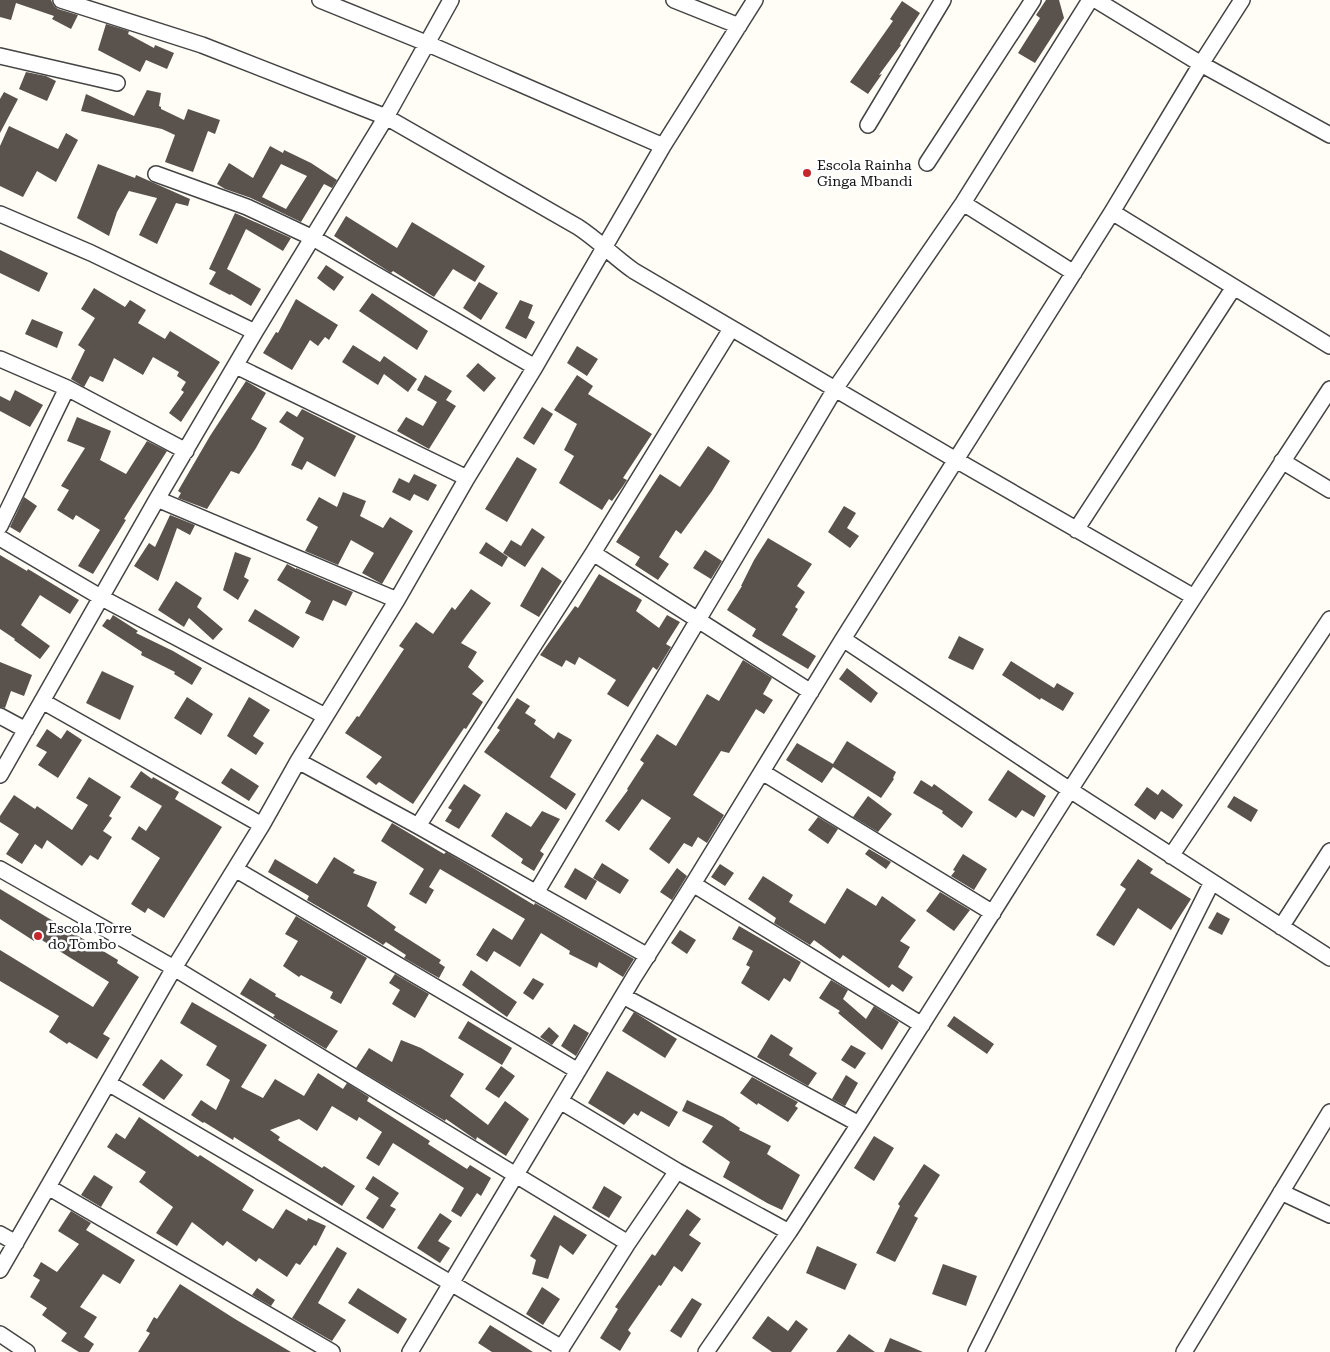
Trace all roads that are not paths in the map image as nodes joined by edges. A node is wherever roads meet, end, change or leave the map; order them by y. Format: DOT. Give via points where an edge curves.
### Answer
graph roads {
  1 [pos="61,0"];
  2 [pos="320,0"];
  3 [pos="451,0"];
  4 [pos="674,0"];
  5 [pos="755,0"];
  6 [pos="943,0"];
  7 [pos="1033,0"];
  8 [pos="1090,0"];
  9 [pos="1096,0"];
  10 [pos="1242,0"];
  11 [pos="738,26"];
  12 [pos="426,43"];
  13 [pos="0,56"];
  14 [pos="1202,64"];
  15 [pos="116,83"];
  16 [pos="386,117"];
  17 [pos="868,125"];
  18 [pos="1330,135"];
  19 [pos="663,146"];
  20 [pos="928,163"];
  21 [pos="156,174"];
  22 [pos="963,203"];
  23 [pos="1112,212"];
  24 [pos="0,214"];
  25 [pos="312,238"];
  26 [pos="605,248"];
  27 [pos="1074,273"];
  28 [pos="1234,287"];
  29 [pos="730,329"];
  30 [pos="255,332"];
  31 [pos="1330,346"];
  32 [pos="0,359"];
  33 [pos="236,366"];
  34 [pos="536,367"];
  35 [pos="67,388"];
  36 [pos="835,389"];
  37 [pos="1330,389"];
  38 [pos="186,451"];
  39 [pos="956,460"];
  40 [pos="1282,461"];
  41 [pos="467,478"];
  42 [pos="1330,490"];
  43 [pos="157,499"];
  44 [pos="0,526"];
  45 [pos="1076,530"];
  46 [pos="0,538"];
  47 [pos="593,553"];
  48 [pos="1194,597"];
  49 [pos="102,598"];
  50 [pos="397,600"];
  51 [pos="700,619"];
  52 [pos="1330,619"];
  53 [pos="843,639"];
  54 [pos="811,692"];
  55 [pos="42,702"];
  56 [pos="0,716"];
  57 [pos="325,716"];
  58 [pos="26,730"];
  59 [pos="298,761"];
  60 [pos="762,772"];
  61 [pos="0,775"];
  62 [pos="1070,790"];
  63 [pos="262,825"];
  64 [pos="418,826"];
  65 [pos="1330,851"];
  66 [pos="1172,856"];
  67 [pos="0,869"];
  68 [pos="235,869"];
  69 [pos="1212,882"];
  70 [pos="693,884"];
  71 [pos="536,893"];
  72 [pos="993,913"];
  73 [pos="1281,926"];
  74 [pos="648,956"];
  75 [pos="1330,958"];
  76 [pos="174,968"];
  77 [pos="623,996"];
  78 [pos="922,1025"];
  79 [pos="578,1071"];
  80 [pos="108,1083"];
  81 [pos="560,1101"];
  82 [pos="1330,1112"];
  83 [pos="859,1124"];
  84 [pos="677,1171"];
  85 [pos="516,1174"];
  86 [pos="48,1187"];
  87 [pos="1281,1192"];
  88 [pos="1330,1215"];
  89 [pos="789,1232"];
  90 [pos="0,1234"];
  91 [pos="16,1243"];
  92 [pos="628,1243"];
  93 [pos="0,1270"];
  94 [pos="451,1284"];
  95 [pos="0,1334"];
  96 [pos="561,1350"];
  97 [pos="27,1352"];
  98 [pos="332,1352"];
  99 [pos="410,1352"];
  100 [pos="706,1352"];
  101 [pos="976,1352"];
  102 [pos="1184,1352"];
  1 -- 16 [label="street" via="202,44"];
  2 -- 12 [label="street"];
  3 -- 12 [label="street"];
  4 -- 11 [label="street"];
  5 -- 11 [label="street"];
  6 -- 17 [label="street"];
  7 -- 20 [label="street"];
  8 -- 22 [label="street"];
  9 -- 14 [label="street"];
  10 -- 14 [label="street"];
  11 -- 19 [label="street"];
  12 -- 16 [label="street"];
  12 -- 19 [label="street"];
  13 -- 15 [label="street"];
  14 -- 18 [label="street"];
  14 -- 23 [label="street"];
  16 -- 25 [label="street"];
  16 -- 26 [label="street" via="578,227"];
  19 -- 26 [label="street"];
  21 -- 25 [label="street" via="247,207"];
  22 -- 27 [label="street"];
  22 -- 36 [label="street"];
  23 -- 27 [label="street"];
  23 -- 28 [label="street"];
  24 -- 30 [label="street" via="91,253"];
  25 -- 30 [label="street"];
  25 -- 34 [label="street"];
  26 -- 29 [label="street" via="634,271"];
  26 -- 34 [label="street"];
  27 -- 39 [label="street"];
  28 -- 31 [label="street"];
  28 -- 45 [label="street"];
  29 -- 36 [label="street"];
  29 -- 47 [label="street"];
  30 -- 33 [label="street"];
  32 -- 35 [label="street"];
  33 -- 38 [label="street"];
  33 -- 41 [label="street"];
  34 -- 41 [label="street"];
  35 -- 38 [label="street"];
  35 -- 44 [label="street"];
  36 -- 39 [label="street"];
  36 -- 51 [label="street"];
  37 -- 40 [label="street"];
  38 -- 43 [label="street"];
  39 -- 45 [label="street"];
  39 -- 53 [label="street"];
  40 -- 42 [label="street"];
  40 -- 48 [label="street"];
  41 -- 50 [label="street"];
  43 -- 49 [label="street"];
  43 -- 50 [label="street"];
  45 -- 48 [label="street"];
  46 -- 49 [label="street"];
  47 -- 51 [label="street"];
  47 -- 64 [label="street"];
  48 -- 62 [label="street"];
  49 -- 55 [label="street"];
  49 -- 57 [label="street"];
  50 -- 57 [label="street"];
  51 -- 54 [label="street"];
  51 -- 71 [label="street"];
  52 -- 66 [label="street"];
  53 -- 54 [label="street"];
  53 -- 62 [label="street"];
  54 -- 60 [label="street"];
  55 -- 58 [label="street"];
  55 -- 63 [label="street"];
  56 -- 58 [label="street"];
  57 -- 59 [label="street"];
  58 -- 61 [label="street"];
  59 -- 63 [label="street"];
  59 -- 64 [label="street"];
  60 -- 70 [label="street"];
  60 -- 72 [label="street"];
  62 -- 66 [label="street"];
  62 -- 72 [label="street"];
  63 -- 68 [label="street"];
  64 -- 71 [label="street"];
  65 -- 73 [label="street"];
  66 -- 69 [label="street"];
  67 -- 76 [label="street"];
  68 -- 76 [label="street"];
  68 -- 79 [label="street"];
  69 -- 73 [label="street"];
  69 -- 101 [label="street"];
  70 -- 74 [label="street"];
  70 -- 78 [label="street"];
  71 -- 74 [label="street"];
  72 -- 78 [label="street"];
  73 -- 75 [label="street"];
  74 -- 77 [label="street"];
  76 -- 80 [label="street"];
  76 -- 85 [label="street"];
  77 -- 79 [label="street"];
  77 -- 83 [label="street"];
  78 -- 83 [label="street"];
  79 -- 81 [label="street"];
  80 -- 86 [label="street"];
  80 -- 94 [label="street"];
  81 -- 84 [label="street"];
  81 -- 85 [label="street"];
  82 -- 87 [label="street"];
  83 -- 89 [label="street"];
  84 -- 89 [label="street"];
  84 -- 92 [label="street"];
  85 -- 92 [label="street"];
  85 -- 94 [label="street"];
  86 -- 91 [label="street"];
  86 -- 98 [label="street"];
  87 -- 88 [label="street"];
  87 -- 102 [label="street"];
  89 -- 100 [label="street"];
  90 -- 91 [label="street"];
  91 -- 93 [label="street"];
  92 -- 96 [label="street"];
  94 -- 96 [label="street"];
  94 -- 99 [label="street"];
  95 -- 97 [label="street"];
}
